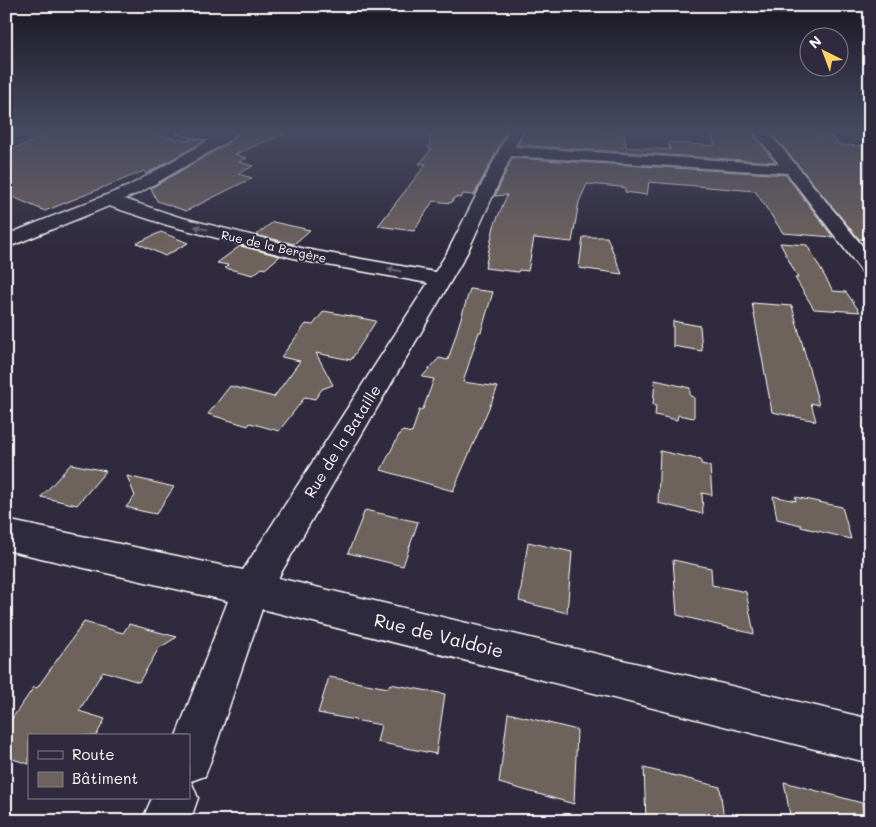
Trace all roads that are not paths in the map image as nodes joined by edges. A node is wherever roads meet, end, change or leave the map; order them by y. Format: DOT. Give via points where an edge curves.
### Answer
graph roads {
  1 [pos="792,169"];
  2 [pos="170,170"];
  3 [pos="497,170"];
  4 [pos="109,200"];
  5 [pos="6,242"];
  6 [pos="870,268"];
  7 [pos="442,279"];
  8 [pos="6,535"];
  9 [pos="251,589"];
  10 [pos="870,741"];
  11 [pos="190,757"];
  12 [pos="174,800"];
  13 [pos="166,821"];
  1 -- 6 [label="street"];
  2 -- 4 [label="street"];
  3 -- 7 [label="street, Rue de la Bataille"];
  4 -- 5 [label="street"];
  7 -- 4 [label="street, Rue de la Bergère, one-way" via="305,255 173,221"];
  7 -- 9 [label="street, Rue de la Bataille"];
  8 -- 9 [label="street, Rue de Valdoie"];
  9 -- 10 [label="street, Rue de Valdoie"];
  9 -- 11 [label="street, Rue de la Bataille"];
  12 -- 13 [label="street"];
}
